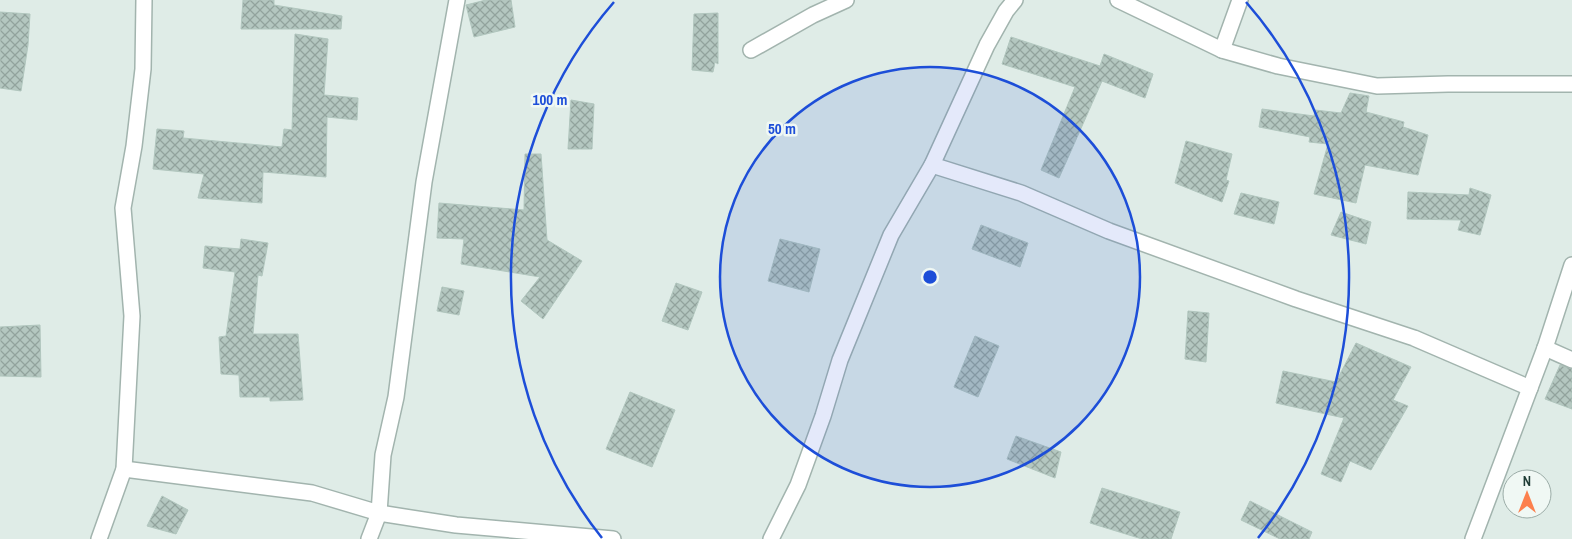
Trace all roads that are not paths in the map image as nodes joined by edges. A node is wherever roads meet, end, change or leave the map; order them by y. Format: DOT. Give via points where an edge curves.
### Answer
graph roads {
  1 [pos="144,0"];
  2 [pos="457,0"];
  3 [pos="846,0"];
  4 [pos="1015,0"];
  5 [pos="1118,0"];
  6 [pos="1240,0"];
  7 [pos="752,50"];
  8 [pos="1222,50"];
  9 [pos="1572,84"];
  10 [pos="932,165"];
  11 [pos="1572,265"];
  12 [pos="1545,348"];
  13 [pos="1572,360"];
  14 [pos="1530,388"];
  15 [pos="124,469"];
  16 [pos="379,513"];
  17 [pos="99,539"];
  18 [pos="368,539"];
  19 [pos="613,539"];
  20 [pos="771,539"];
  21 [pos="1473,539"];
  1 -- 15 [label="street" via="143,69 123,208 132,316"];
  2 -- 16 [label="street" via="424,182 396,397 383,455"];
  3 -- 7 [label="street"];
  4 -- 10 [label="street" via="987,45"];
  5 -- 8 [label="street"];
  6 -- 8 [label="street"];
  8 -- 9 [label="street" via="1278,66 1377,86"];
  10 -- 14 [label="street" via="1022,193 1109,231 1414,338"];
  10 -- 20 [label="street" via="891,235 840,360 798,485"];
  11 -- 12 [label="street"];
  12 -- 13 [label="street"];
  12 -- 14 [label="street"];
  14 -- 21 [label="street"];
  15 -- 16 [label="street" via="312,493"];
  15 -- 17 [label="street"];
  16 -- 18 [label="street"];
  16 -- 19 [label="street" via="456,525"];
}
